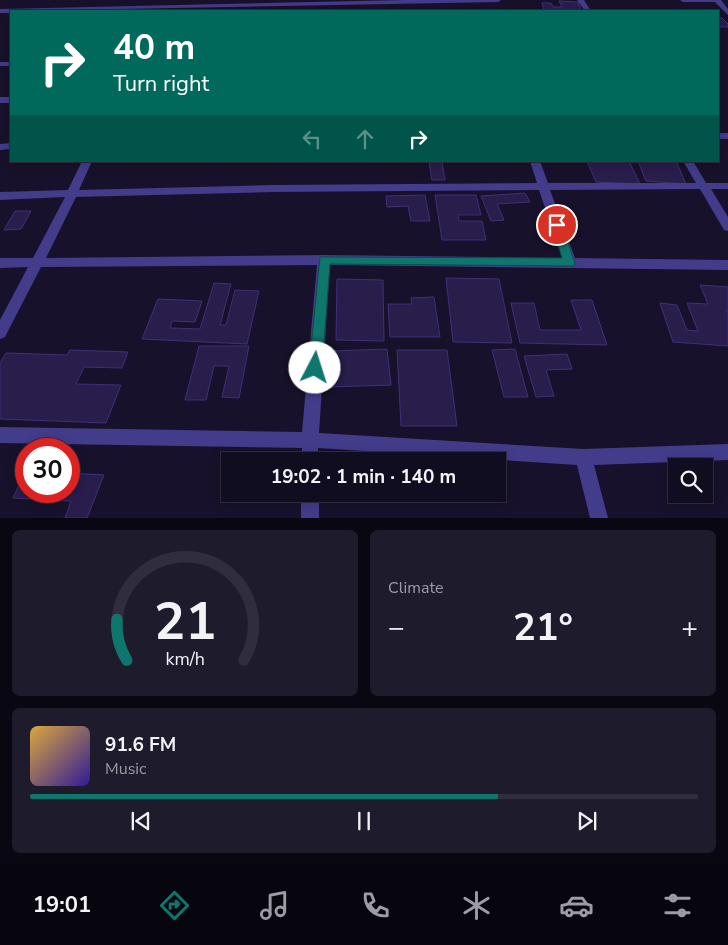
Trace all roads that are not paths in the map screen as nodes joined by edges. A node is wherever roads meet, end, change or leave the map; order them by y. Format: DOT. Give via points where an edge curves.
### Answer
graph roads {
  1 [pos="476,0"];
  2 [pos="498,0"];
  3 [pos="683,0"];
  4 [pos="717,0"];
  5 [pos="163,6"];
  6 [pos="0,10"];
  7 [pos="728,13"];
  8 [pos="87,162"];
  9 [pos="535,162"];
  10 [pos="689,162"];
  11 [pos="702,186"];
  12 [pos="728,186"];
  13 [pos="544,187"];
  14 [pos="72,192"];
  15 [pos="0,196"];
  16 [pos="728,227"];
  17 [pos="324,260"];
  18 [pos="0,263"];
  19 [pos="36,263"];
  20 [pos="570,263"];
  21 [pos="728,265"];
  22 [pos="0,333"];
  23 [pos="0,435"];
  24 [pos="310,440"];
  25 [pos="310,452"];
  26 [pos="728,452"];
  27 [pos="584,457"];
  28 [pos="310,502"];
  29 [pos="310,518"];
  30 [pos="600,518"];
  1 -- 2 [label="street"];
  1 -- 5 [label="street"];
  3 -- 4 [label="street"];
  4 -- 7 [label="street"];
  5 -- 6 [label="street"];
  8 -- 14 [label="street"];
  9 -- 13 [label="street"];
  10 -- 11 [label="street"];
  11 -- 12 [label="street"];
  11 -- 13 [label="street"];
  11 -- 16 [label="street"];
  13 -- 14 [label="street"];
  13 -- 20 [label="street"];
  14 -- 15 [label="street"];
  14 -- 19 [label="street"];
  17 -- 19 [label="street"];
  17 -- 20 [label="street"];
  17 -- 24 [label="street"];
  18 -- 19 [label="street"];
  19 -- 22 [label="street"];
  20 -- 21 [label="street"];
  23 -- 24 [label="street"];
  24 -- 25 [label="street"];
  24 -- 27 [label="street"];
  26 -- 27 [label="street"];
  27 -- 30 [label="street"];
  28 -- 29 [label="street"];
}
